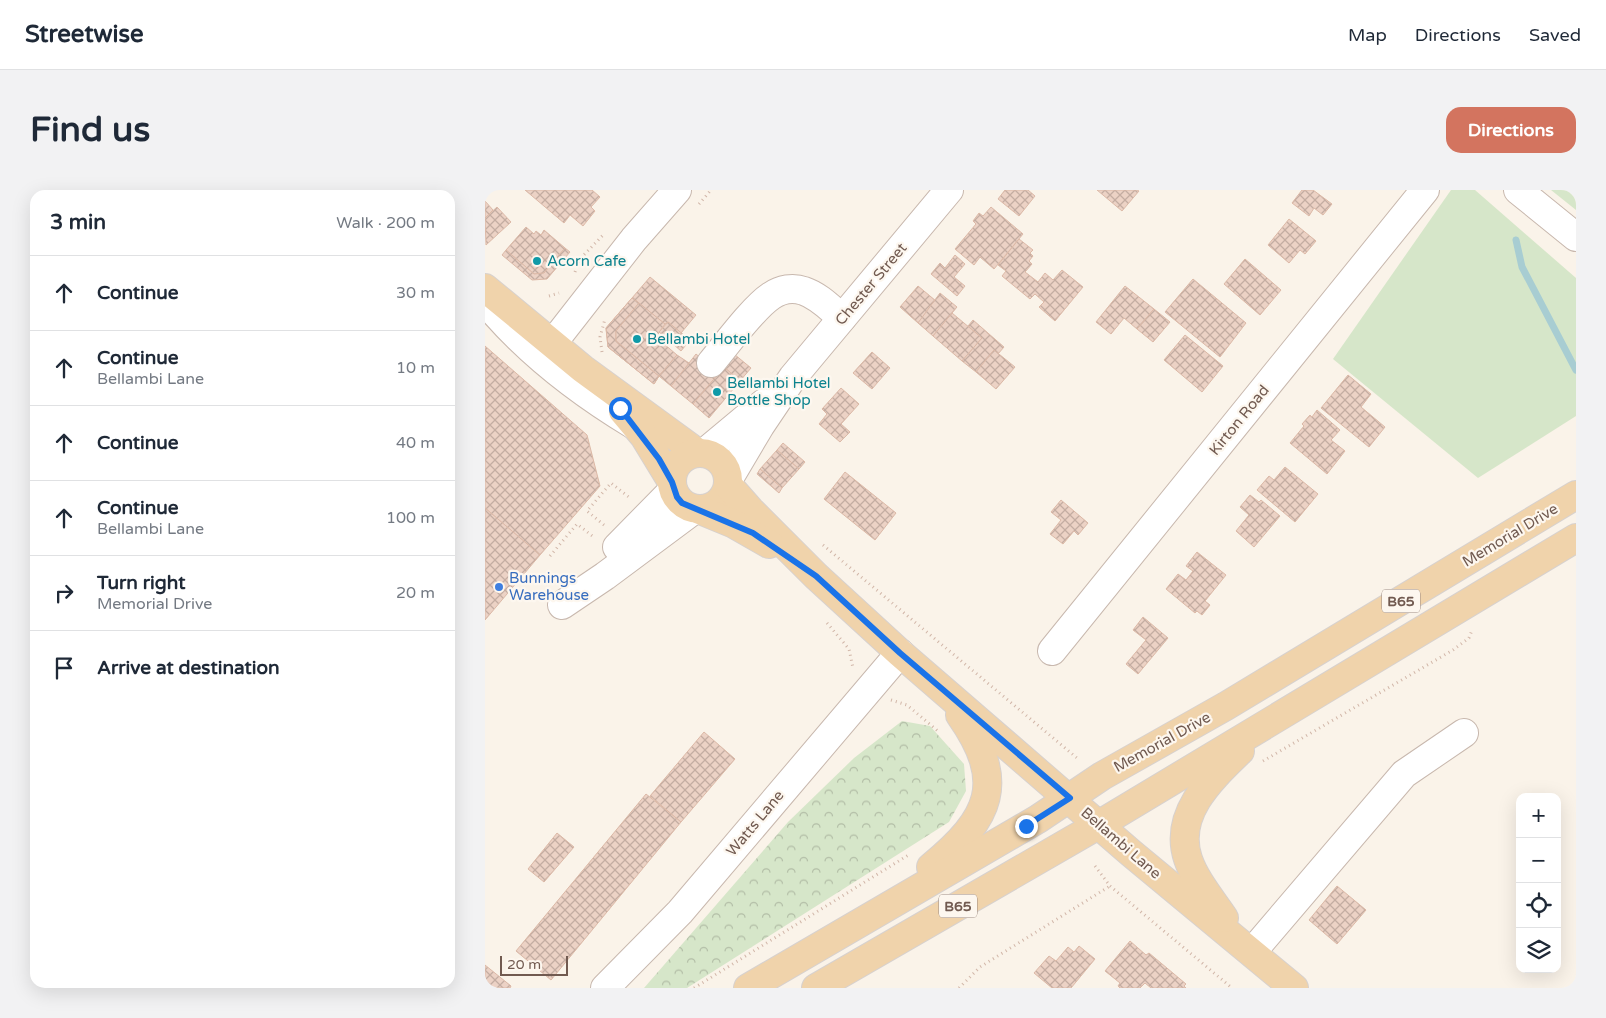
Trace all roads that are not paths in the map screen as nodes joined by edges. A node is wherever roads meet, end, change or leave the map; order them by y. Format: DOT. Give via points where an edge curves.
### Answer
graph roads {
  1 [pos="949,190"];
  2 [pos="1425,190"];
  3 [pos="1518,190"];
  4 [pos="686,200"];
  5 [pos="1576,237"];
  6 [pos="485,288"];
  7 [pos="485,302"];
  8 [pos="843,318"];
  9 [pos="552,344"];
  10 [pos="711,363"];
  11 [pos="596,364"];
  12 [pos="793,377"];
  13 [pos="635,425"];
  14 [pos="701,453"];
  15 [pos="728,482"];
  16 [pos="673,486"];
  17 [pos="1576,495"];
  18 [pos="698,509"];
  19 [pos="1576,538"];
  20 [pos="816,576"];
  21 [pos="1053,651"];
  22 [pos="900,653"];
  23 [pos="939,687"];
  24 [pos="1276,718"];
  25 [pos="1464,733"];
  26 [pos="1070,798"];
  27 [pos="1100,824"];
  28 [pos="874,914"];
  29 [pos="1245,946"];
  30 [pos="605,988"];
  31 [pos="748,988"];
  32 [pos="816,988"];
  33 [pos="1294,988"];
  1 -- 8 [label="street, Chester Street"];
  2 -- 21 [label="street, Kirton Road"];
  3 -- 5 [label="street"];
  4 -- 9 [label="street" via="634,240"];
  6 -- 9 [label="main road"];
  7 -- 13 [label="street" via="507,327 591,399"];
  8 -- 10 [label="street" via="810,293 792,289 778,292 765,300"];
  8 -- 12 [label="street, Chester Street"];
  9 -- 11 [label="main road"];
  11 -- 13 [label="main road"];
  11 -- 14 [label="main road"];
  12 -- 14 [label="street"];
  12 -- 15 [label="street"];
  13 -- 16 [label="main road"];
  14 -- 15 [label="main road" via="718,460 727,472"];
  14 -- 16 [label="main road" via="682,459 677,466"];
  15 -- 18 [label="main road" via="726,492 716,505"];
  15 -- 20 [label="main road" via="750,510"];
  16 -- 18 [label="main road" via="682,503"];
  16 -- 18 [label="street" via="655,510 562,604"];
  17 -- 26 [label="main road, Memorial Drive / B65"];
  18 -- 20 [label="main road" via="753,533"];
  19 -- 24 [label="main road, B65"];
  20 -- 22 [label="main road, Bellambi Lane"];
  22 -- 23 [label="main road, Bellambi Lane"];
  22 -- 30 [label="street, Watts Lane" via="679,912"];
  23 -- 26 [label="main road, Bellambi Lane"];
  23 -- 28 [label="main road" via="972,732 982,753 987,770 983,810 974,825 947,854"];
  24 -- 27 [label="main road, B65"];
  24 -- 29 [label="main road" via="1215,774 1191,810 1185,831 1185,845 1196,876"];
  25 -- 29 [label="street" via="1404,774"];
  26 -- 27 [label="main road, Bellambi Lane"];
  26 -- 28 [label="main road, Memorial Drive / B65"];
  27 -- 29 [label="main road, Bellambi Lane"];
  27 -- 32 [label="main road, B65"];
  28 -- 31 [label="main road, Memorial Drive / B65"];
  29 -- 33 [label="main road, Bellambi Lane"];
}
